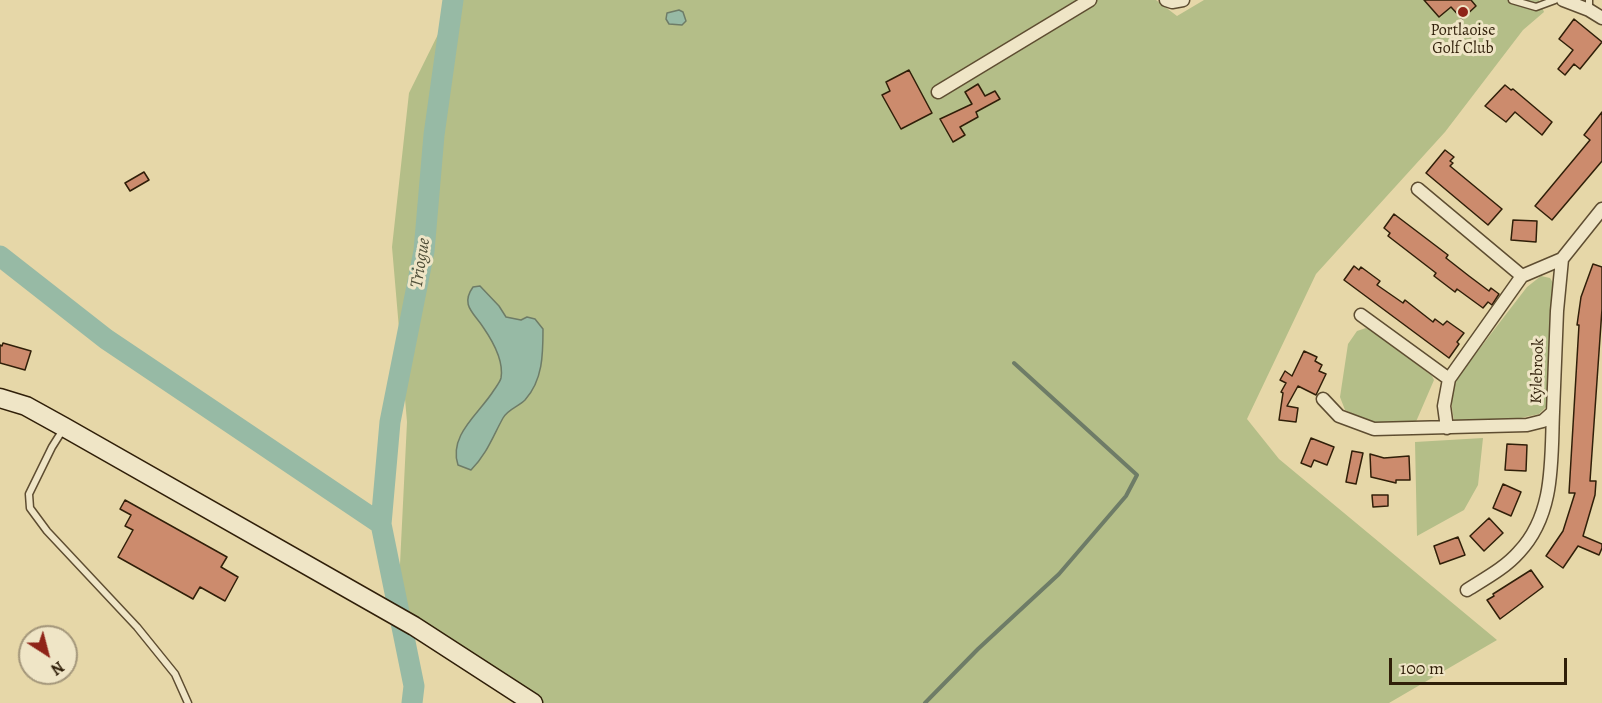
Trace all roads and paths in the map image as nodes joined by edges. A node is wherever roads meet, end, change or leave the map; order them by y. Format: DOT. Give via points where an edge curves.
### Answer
graph roads {
  1 [pos="1090,0"];
  2 [pos="1166,0"];
  3 [pos="1184,0"];
  4 [pos="1512,0"];
  5 [pos="1555,0"];
  6 [pos="1563,0"];
  7 [pos="1589,5"];
  8 [pos="1602,18"];
  9 [pos="938,92"];
  10 [pos="1418,189"];
  11 [pos="1602,209"];
  12 [pos="1562,259"];
  13 [pos="1522,276"];
  14 [pos="1361,315"];
  15 [pos="1449,379"];
  16 [pos="0,398"];
  17 [pos="1323,399"];
  18 [pos="1553,412"];
  19 [pos="64,427"];
  20 [pos="1447,428"];
  21 [pos="1467,590"];
  22 [pos="188,703"];
  23 [pos="533,703"];
  1 -- 9 [label="street"];
  2 -- 3 [label="street"];
  4 -- 5 [label="lane" via="1536,7"];
  6 -- 7 [label="street"];
  7 -- 8 [label="street"];
  10 -- 13 [label="street"];
  11 -- 12 [label="street"];
  12 -- 13 [label="street"];
  12 -- 18 [label="street, Kylebrook"];
  13 -- 15 [label="street"];
  14 -- 15 [label="street"];
  15 -- 20 [label="street" via="1444,406"];
  16 -- 19 [label="main road" via="26,406"];
  17 -- 20 [label="street, Kylebrook" via="1339,416 1374,429"];
  18 -- 20 [label="street, Kylebrook" via="1543,421 1527,425"];
  18 -- 21 [label="street" via="1549,486 1541,518 1521,551"];
  19 -- 22 [label="lane" via="29,494 30,508 46,531 156,650 175,674"];
  19 -- 23 [label="main road" via="414,626"];
}
